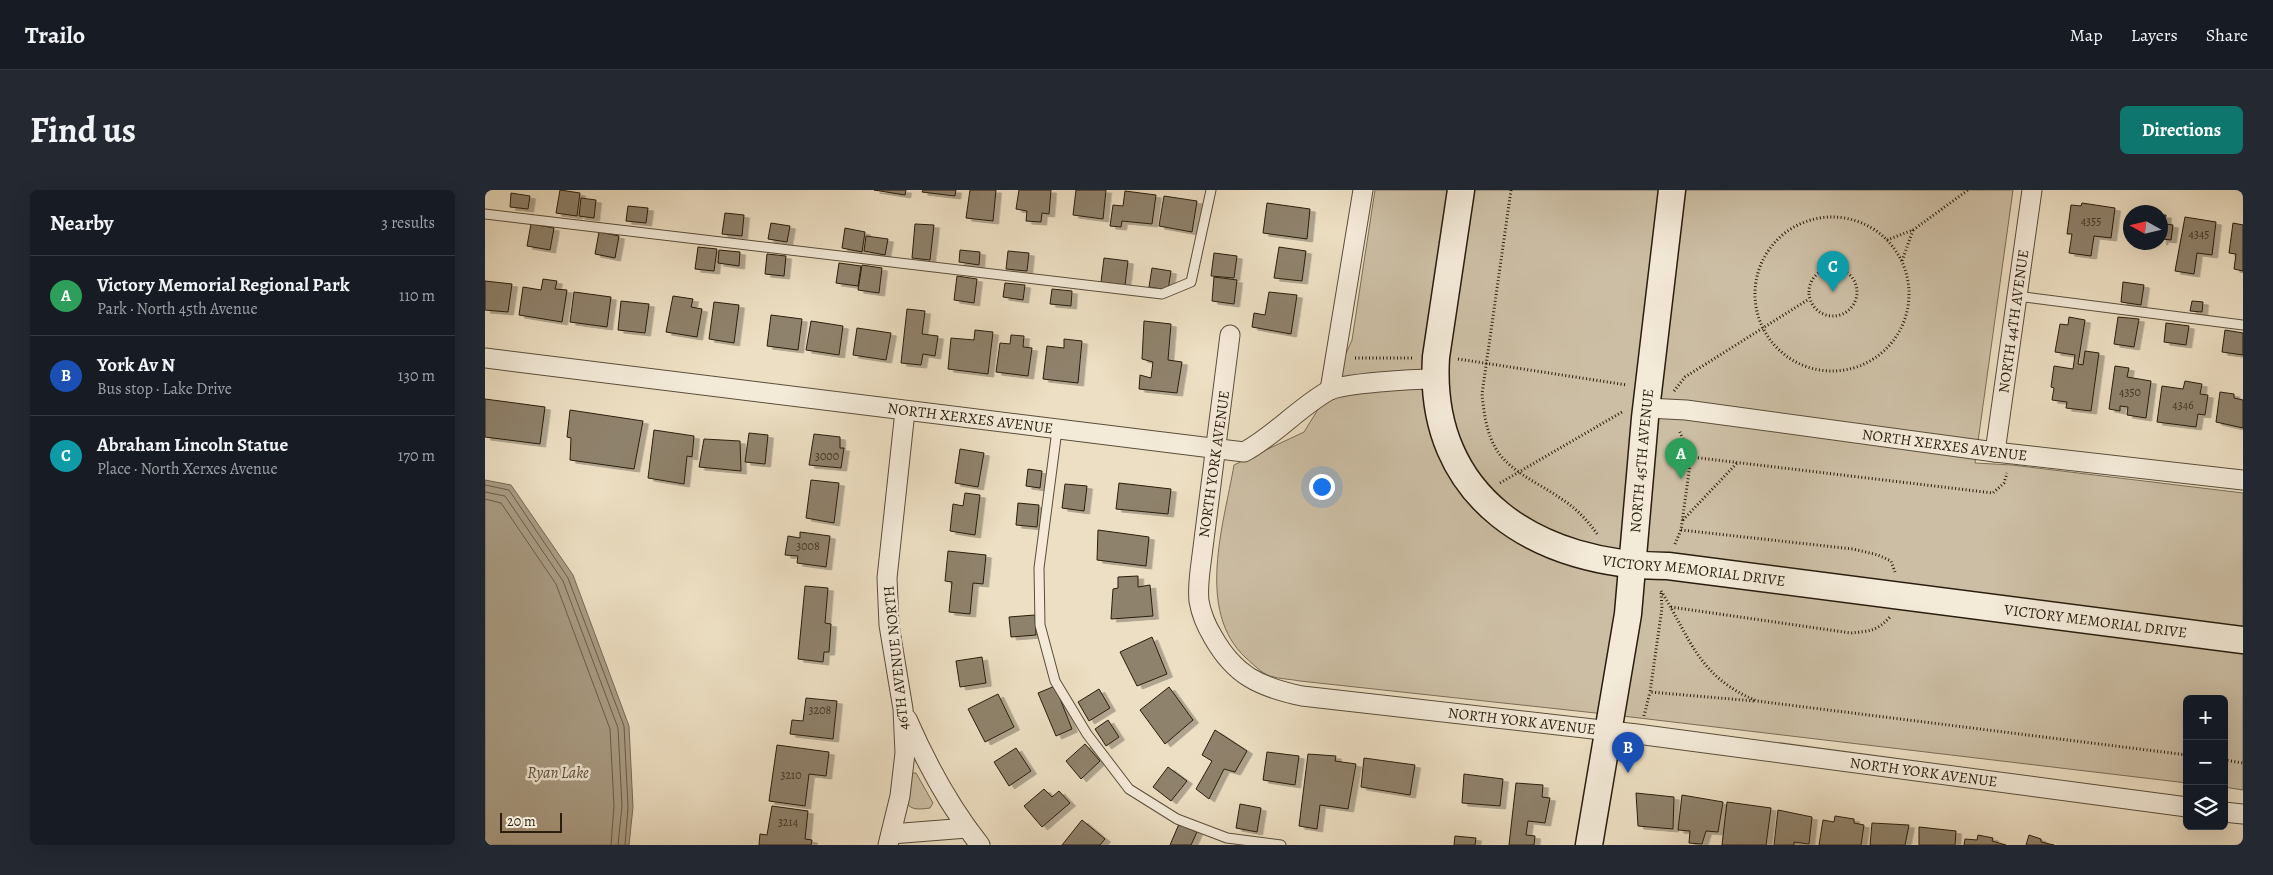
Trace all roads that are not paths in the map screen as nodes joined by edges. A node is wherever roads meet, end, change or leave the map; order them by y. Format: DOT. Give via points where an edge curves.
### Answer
graph roads {
  1 [pos="1211,190"];
  2 [pos="1363,190"];
  3 [pos="1461,190"];
  4 [pos="1672,190"];
  5 [pos="2032,190"];
  6 [pos="485,214"];
  7 [pos="2017,296"];
  8 [pos="2243,325"];
  9 [pos="1230,335"];
  10 [pos="485,358"];
  11 [pos="1434,379"];
  12 [pos="1330,390"];
  13 [pos="1635,410"];
  14 [pos="905,411"];
  15 [pos="1057,430"];
  16 [pos="1216,449"];
  17 [pos="2003,453"];
  18 [pos="2243,480"];
  19 [pos="1632,566"];
  20 [pos="2243,640"];
  21 [pos="903,709"];
  22 [pos="1609,732"];
  23 [pos="2183,806"];
  24 [pos="2228,812"];
  25 [pos="2243,814"];
  26 [pos="967,828"];
  27 [pos="890,840"];
  28 [pos="980,845"];
  29 [pos="1281,845"];
  30 [pos="1589,845"];
  1 -- 6 [label="lane" via="1191,282 1161,294"];
  2 -- 12 [label="street"];
  3 -- 11 [label="street, VICTORY MEMORIAL DRIVE"];
  4 -- 13 [label="street, NORTH 45TH AVENUE"];
  5 -- 7 [label="street, NORTH 44TH AVENUE"];
  7 -- 8 [label="lane"];
  7 -- 17 [label="street, NORTH 44TH AVENUE"];
  9 -- 16 [label="street, NORTH YORK AVENUE"];
  10 -- 14 [label="street, NORTH XERXES AVENUE"];
  11 -- 12 [label="street, NORTH XERXES AVENUE" via="1405,379"];
  11 -- 19 [label="street, VICTORY MEMORIAL DRIVE" via="1449,447 1484,501 1507,522 1539,541 1600,562"];
  12 -- 16 [label="street, NORTH XERXES AVENUE" via="1244,452"];
  13 -- 17 [label="street, NORTH XERXES AVENUE" via="1686,410"];
  13 -- 19 [label="street, NORTH 45TH AVENUE"];
  14 -- 15 [label="street, NORTH XERXES AVENUE"];
  14 -- 21 [label="street, 46TH AVENUE NORTH" via="887,578 889,625"];
  15 -- 16 [label="street, NORTH XERXES AVENUE"];
  15 -- 29 [label="lane" via="1039,568 1040,625 1055,681 1087,734 1129,789 1177,819 1227,838"];
  16 -- 22 [label="street, NORTH YORK AVENUE" via="1199,571 1199,601 1220,650 1245,676 1273,690 1301,696"];
  17 -- 18 [label="street, NORTH XERXES AVENUE"];
  19 -- 20 [label="street, VICTORY MEMORIAL DRIVE" via="1668,566"];
  19 -- 22 [label="street, NORTH 45TH AVENUE" via="1628,614"];
  21 -- 26 [label="street" via="926,764"];
  21 -- 27 [label="street, 46TH AVENUE NORTH" via="905,753"];
  22 -- 23 [label="street, NORTH YORK AVENUE"];
  22 -- 30 [label="street, NORTH 45TH AVENUE"];
  24 -- 25 [label="street"];
  26 -- 27 [label="street"];
  26 -- 28 [label="street"];
}
